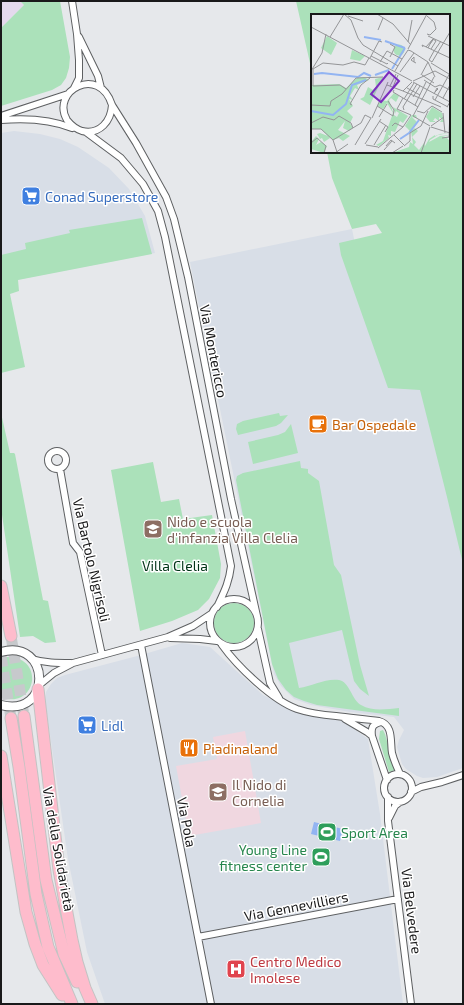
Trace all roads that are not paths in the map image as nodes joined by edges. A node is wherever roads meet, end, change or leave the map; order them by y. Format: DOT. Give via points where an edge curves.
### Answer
graph roads {
  1 [pos="72,1"];
  2 [pos="77,34"];
  3 [pos="74,88"];
  4 [pos="101,88"];
  5 [pos="68,94"];
  6 [pos="112,105"];
  7 [pos="1,116"];
  8 [pos="1,120"];
  9 [pos="77,129"];
  10 [pos="86,132"];
  11 [pos="60,469"];
  12 [pos="1,586"];
  13 [pos="217,606"];
  14 [pos="211,614"];
  15 [pos="257,616"];
  16 [pos="257,627"];
  17 [pos="11,636"];
  18 [pos="168,637"];
  19 [pos="217,640"];
  20 [pos="141,645"];
  21 [pos="222,645"];
  22 [pos="1,652"];
  23 [pos="102,655"];
  24 [pos="32,659"];
  25 [pos="73,663"];
  26 [pos="38,687"];
  27 [pos="281,701"];
  28 [pos="1,705"];
  29 [pos="24,716"];
  30 [pos="342,717"];
  31 [pos="11,718"];
  32 [pos="382,722"];
  33 [pos="372,736"];
  34 [pos="1,756"];
  35 [pos="400,774"];
  36 [pos="463,775"];
  37 [pos="387,780"];
  38 [pos="410,782"];
  39 [pos="427,785"];
  40 [pos="411,792"];
  41 [pos="388,797"];
  42 [pos="400,802"];
  43 [pos="388,821"];
  44 [pos="398,899"];
  45 [pos="198,937"];
  46 [pos="68,1004"];
  47 [pos="72,1004"];
  48 [pos="89,1004"];
  49 [pos="92,1004"];
  50 [pos="211,1004"];
  51 [pos="412,1004"];
  1 -- 2 [label="street, Via Montericco"];
  2 -- 3 [label="street, Via Montericco" via="79,78"];
  2 -- 4 [label="street, Via Montericco" via="98,76"];
  3 -- 4 [label="street" via="88,84"];
  3 -- 5 [label="street"];
  4 -- 6 [label="street, Via Montericco" via="110,98"];
  5 -- 7 [label="street"];
  5 -- 9 [label="street" via="64,110 66,118"];
  6 -- 10 [label="street" via="105,124 100,129"];
  6 -- 15 [label="street, Via Montericco" via="166,196 174,219"];
  8 -- 9 [label="street, Via Montericco" via="47,121"];
  9 -- 10 [label="street, Via Montericco"];
  10 -- 13 [label="street, Via Montericco" via="121,158 143,184 158,211 231,566 230,578"];
  11 -- 23 [label="street, Via Bartolo Nigrisoli" via="73,543 80,552"];
  12 -- 17 [label="highway"];
  13 -- 14 [label="street"];
  13 -- 15 [label="street" via="223,602 239,600 247,603"];
  14 -- 18 [label="street" via="193,626"];
  14 -- 19 [label="street" via="210,628"];
  15 -- 16 [label="street"];
  16 -- 21 [label="street" via="251,640 245,645"];
  16 -- 27 [label="street" via="270,683"];
  18 -- 19 [label="street"];
  18 -- 20 [label="street"];
  19 -- 21 [label="street"];
  20 -- 23 [label="street"];
  20 -- 45 [label="street, Via Pola"];
  21 -- 27 [label="street" via="239,665"];
  22 -- 24 [label="street" via="17,651"];
  23 -- 25 [label="street"];
  24 -- 25 [label="street" via="52,663"];
  24 -- 26 [label="street" via="39,672"];
  25 -- 26 [label="street" via="54,673"];
  26 -- 28 [label="street" via="34,695 22,704"];
  26 -- 49 [label="highway" via="59,870 77,962"];
  27 -- 30 [label="street" via="298,710"];
  29 -- 48 [label="highway, Via della Solidarietà" via="46,880 64,954"];
  30 -- 32 [label="street"];
  30 -- 33 [label="street"];
  31 -- 47 [label="highway, Via della Solidarietà" via="36,894 48,947"];
  32 -- 33 [label="street" via="373,725"];
  32 -- 35 [label="street" via="389,729 391,748"];
  33 -- 37 [label="street"];
  34 -- 46 [label="highway" via="26,912 43,965"];
  35 -- 37 [label="street"];
  35 -- 38 [label="street"];
  36 -- 39 [label="street"];
  37 -- 41 [label="street" via="385,788"];
  38 -- 39 [label="street"];
  38 -- 40 [label="street"];
  39 -- 40 [label="street"];
  40 -- 42 [label="street"];
  41 -- 42 [label="street"];
  41 -- 43 [label="street, Via Belvedere"];
  42 -- 43 [label="street" via="395,806"];
  43 -- 44 [label="street, Via Belvedere"];
  44 -- 45 [label="street, Via Gennevilliers"];
  44 -- 51 [label="street, Via Belvedere"];
  45 -- 50 [label="street, Via Pola"];
}
